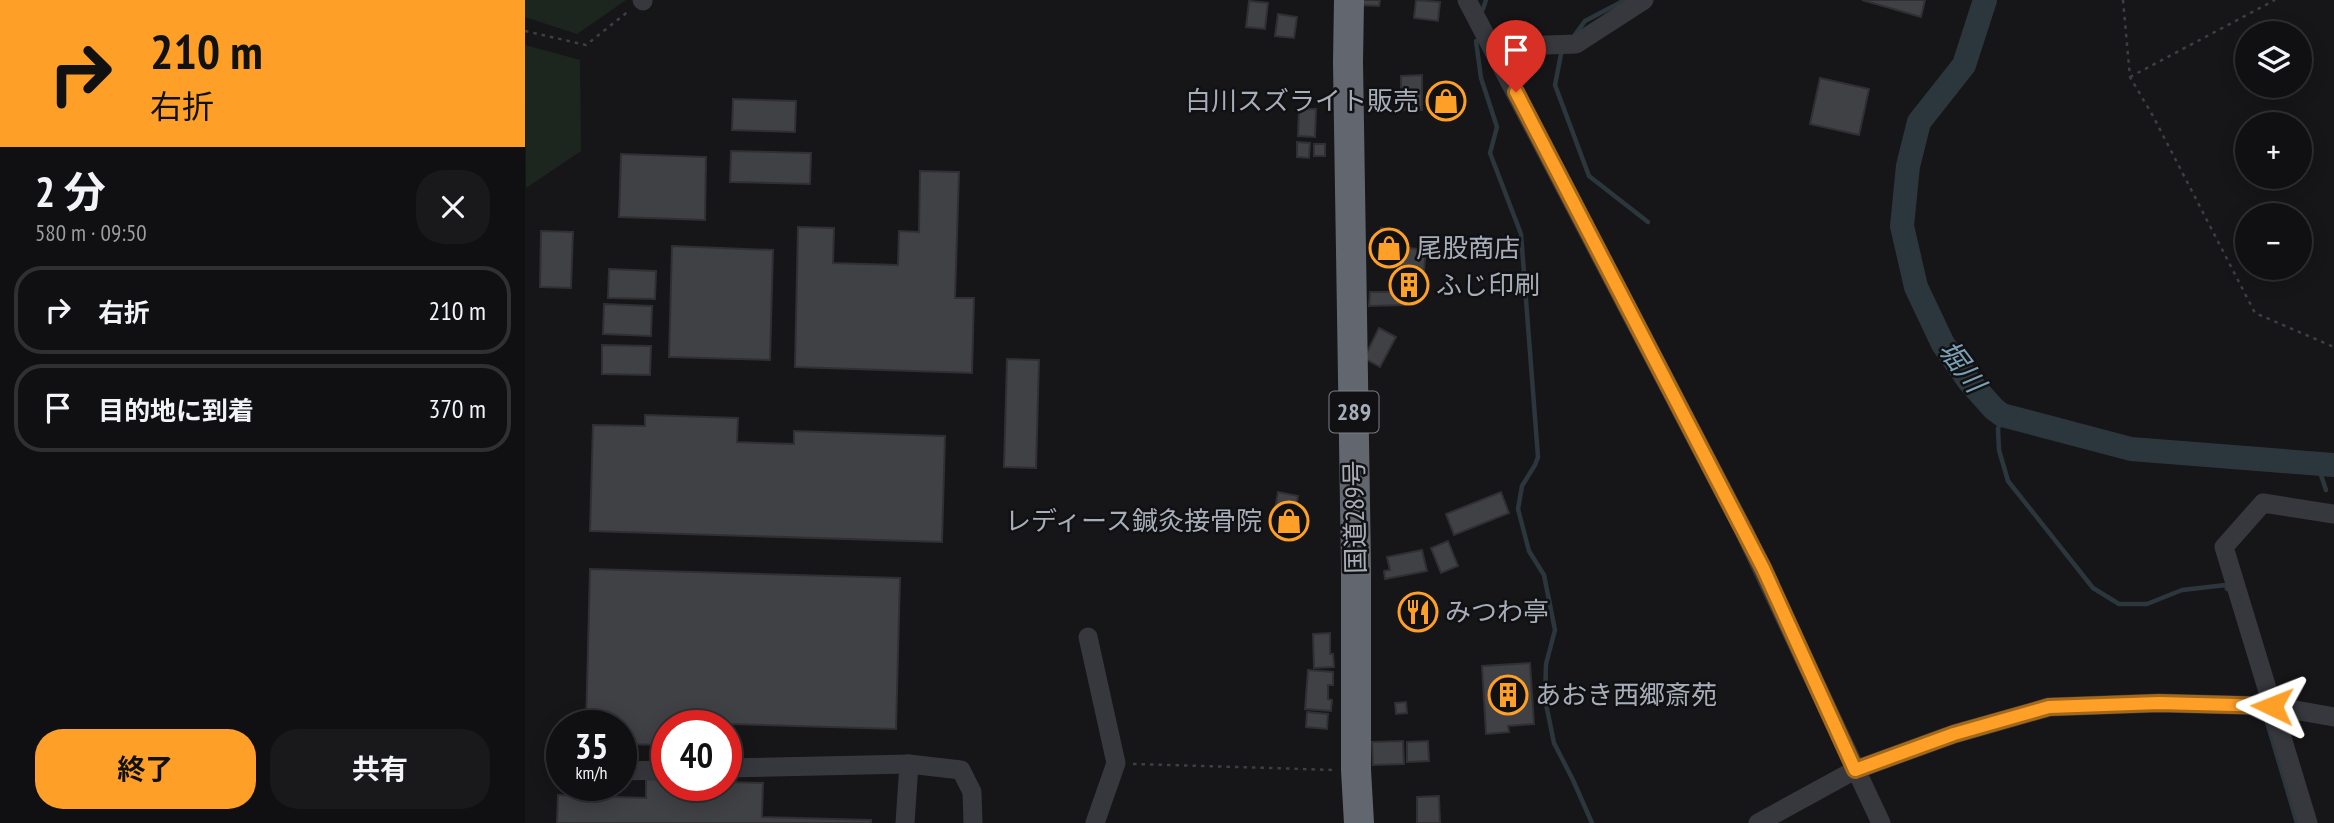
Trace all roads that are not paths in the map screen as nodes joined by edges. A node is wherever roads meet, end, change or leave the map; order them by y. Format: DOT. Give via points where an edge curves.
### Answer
graph roads {
  1 [pos="1349,0"];
  2 [pos="1467,0"];
  3 [pos="1644,0"];
  4 [pos="1492,47"];
  5 [pos="2334,514"];
  6 [pos="1088,637"];
  7 [pos="2272,706"];
  8 [pos="2334,717"];
  9 [pos="909,764"];
  10 [pos="742,768"];
  11 [pos="1855,770"];
  12 [pos="905,823"];
  13 [pos="973,823"];
  14 [pos="1095,823"];
  15 [pos="1359,823"];
  16 [pos="1758,823"];
  17 [pos="1881,823"];
  18 [pos="2308,823"];
  1 -- 15 [label="highway, 国道289号 / 289"];
  2 -- 4 [label="street"];
  3 -- 4 [label="street" via="1576,44"];
  4 -- 11 [label="street" via="1763,568"];
  5 -- 7 [label="street" via="2263,503 2224,547"];
  6 -- 14 [label="street" via="1116,763"];
  7 -- 8 [label="street"];
  7 -- 11 [label="street" via="2159,703 2049,707 1954,734"];
  7 -- 18 [label="street"];
  9 -- 10 [label="street"];
  9 -- 12 [label="street"];
  9 -- 13 [label="street" via="961,770 972,792"];
  11 -- 16 [label="street"];
  11 -- 17 [label="street"];
}
